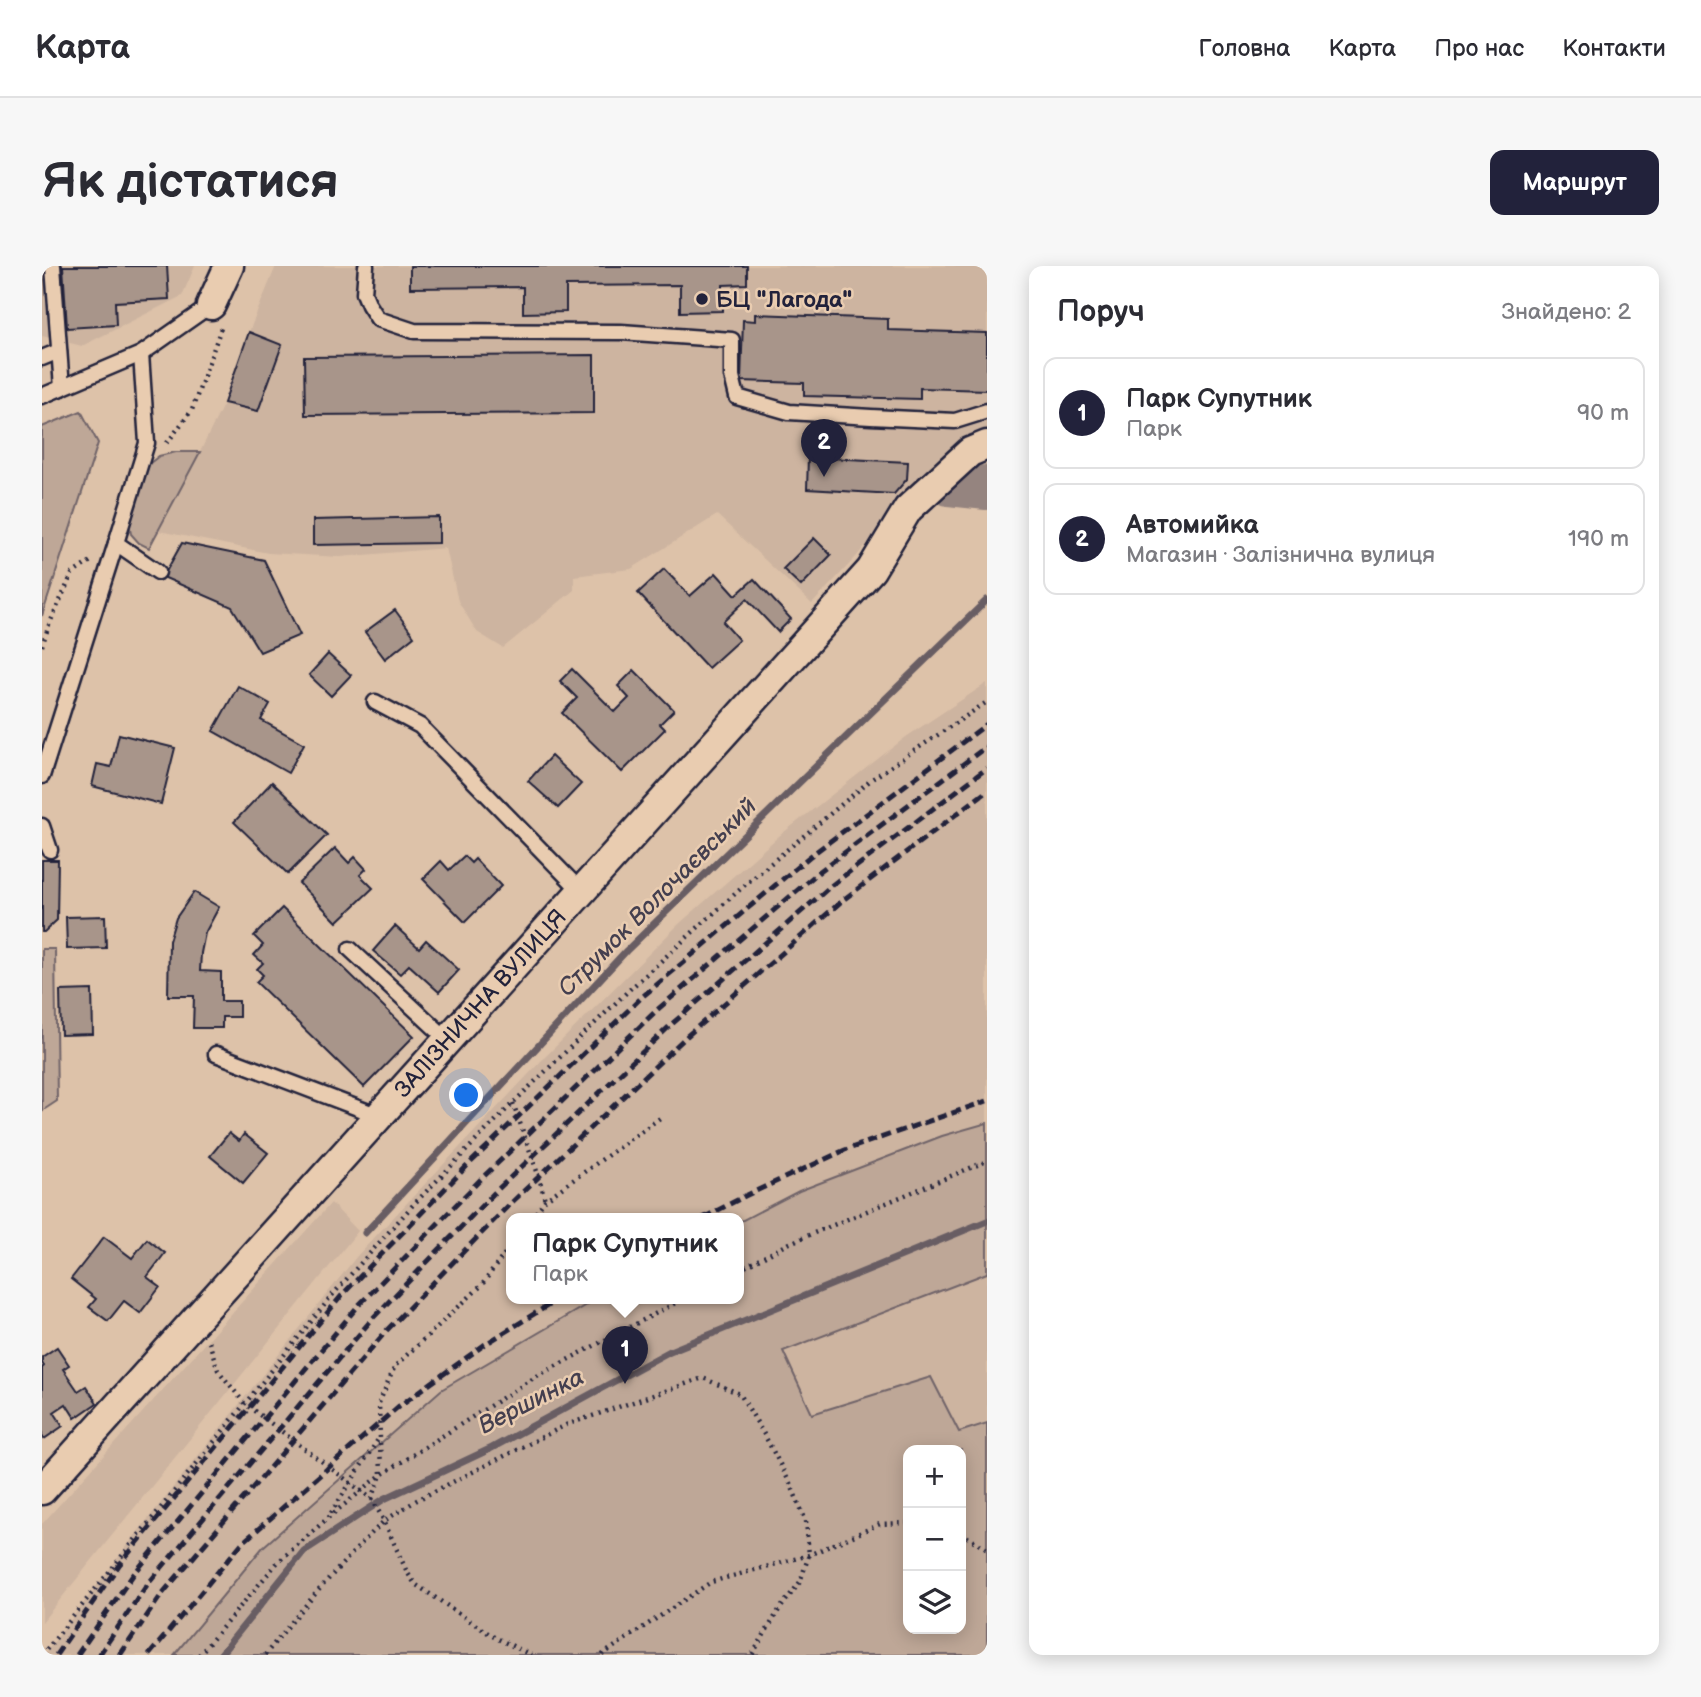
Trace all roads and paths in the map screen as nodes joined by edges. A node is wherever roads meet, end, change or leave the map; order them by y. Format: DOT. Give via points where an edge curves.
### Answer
graph roads {
  1 [pos="53,266"];
  2 [pos="229,266"];
  3 [pos="366,266"];
  4 [pos="217,313"];
  5 [pos="59,351"];
  6 [pos="141,354"];
  7 [pos="42,358"];
  8 [pos="62,388"];
  9 [pos="42,396"];
  10 [pos="987,411"];
  11 [pos="167,443"];
  12 [pos="987,445"];
  13 [pos="116,543"];
  14 [pos="158,572"];
  15 [pos="42,646"];
  16 [pos="375,702"];
  17 [pos="987,702"];
  18 [pos="42,776"];
  19 [pos="42,826"];
  20 [pos="50,850"];
  21 [pos="581,891"];
  22 [pos="350,949"];
  23 [pos="448,1040"];
  24 [pos="216,1054"];
  25 [pos="513,1103"];
  26 [pos="379,1116"];
  27 [pos="660,1118"];
  28 [pos="987,1161"];
  29 [pos="545,1200"];
  30 [pos="536,1213"];
  31 [pos="506,1252"];
  32 [pos="744,1267"];
  33 [pos="673,1304"];
  34 [pos="201,1314"];
  35 [pos="245,1404"];
  36 [pos="380,1438"];
  37 [pos="381,1475"];
  38 [pos="351,1483"];
  39 [pos="42,1490"];
  40 [pos="362,1491"];
  41 [pos="372,1499"];
  42 [pos="329,1517"];
  43 [pos="384,1521"];
  44 [pos="903,1523"];
  45 [pos="966,1536"];
  46 [pos="987,1549"];
  47 [pos="809,1555"];
  48 [pos="42,1655"];
  49 [pos="199,1655"];
  50 [pos="265,1655"];
  51 [pos="531,1655"];
  52 [pos="602,1655"];
  53 [pos="752,1655"];
  1 -- 5 [label="lane"];
  2 -- 4 [label="street"];
  3 -- 10 [label="lane" via="364,293 378,318 414,331 621,332 732,340 737,397 789,412 956,421"];
  4 -- 6 [label="lane"];
  4 -- 11 [label="path" via="192,410"];
  5 -- 7 [label="lane"];
  5 -- 8 [label="lane"];
  6 -- 8 [label="lane"];
  6 -- 13 [label="lane" via="147,443"];
  8 -- 9 [label="lane"];
  12 -- 21 [label="street, ЗАЛІЗНИЧНА ВУЛИЦЯ" via="970,452 908,509 871,570"];
  13 -- 14 [label="lane"];
  13 -- 15 [label="path" via="72,574"];
  13 -- 18 [label="lane"];
  16 -- 21 [label="lane" via="420,726"];
  17 -- 25 [label="path" via="872,779 746,884"];
  19 -- 20 [label="lane"];
  21 -- 23 [label="street, ЗАЛІЗНИЧНА ВУЛИЦЯ"];
  22 -- 23 [label="lane"];
  23 -- 26 [label="street, ЗАЛІЗНИЧНА ВУЛИЦЯ"];
  24 -- 26 [label="lane"];
  25 -- 29 [label="path"];
  25 -- 35 [label="path" via="335,1292"];
  26 -- 34 [label="street, ЗАЛІЗНИЧНА ВУЛИЦЯ"];
  27 -- 29 [label="path"];
  28 -- 32 [label="path" via="790,1243"];
  29 -- 30 [label="path"];
  31 -- 36 [label="path" via="481,1286 395,1366 379,1403"];
  33 -- 37 [label="path" via="537,1376"];
  34 -- 35 [label="path" via="218,1370"];
  34 -- 39 [label="street, ЗАЛІЗНИЧНА ВУЛИЦЯ"];
  35 -- 38 [label="path"];
  35 -- 48 [label="path"];
  36 -- 37 [label="path"];
  36 -- 38 [label="path"];
  37 -- 40 [label="path"];
  37 -- 41 [label="path"];
  38 -- 40 [label="path"];
  38 -- 42 [label="path"];
  40 -- 41 [label="path"];
  40 -- 42 [label="path"];
  41 -- 43 [label="path"];
  42 -- 49 [label="path" via="278,1562"];
  43 -- 47 [label="path" via="566,1425 703,1378 740,1394 791,1485 806,1521"];
  43 -- 50 [label="path"];
  43 -- 51 [label="path" via="415,1584 494,1637"];
  44 -- 47 [label="path" via="880,1524"];
  45 -- 46 [label="path"];
  47 -- 52 [label="path" via="711,1582"];
  47 -- 53 [label="path" via="800,1582"];
}
